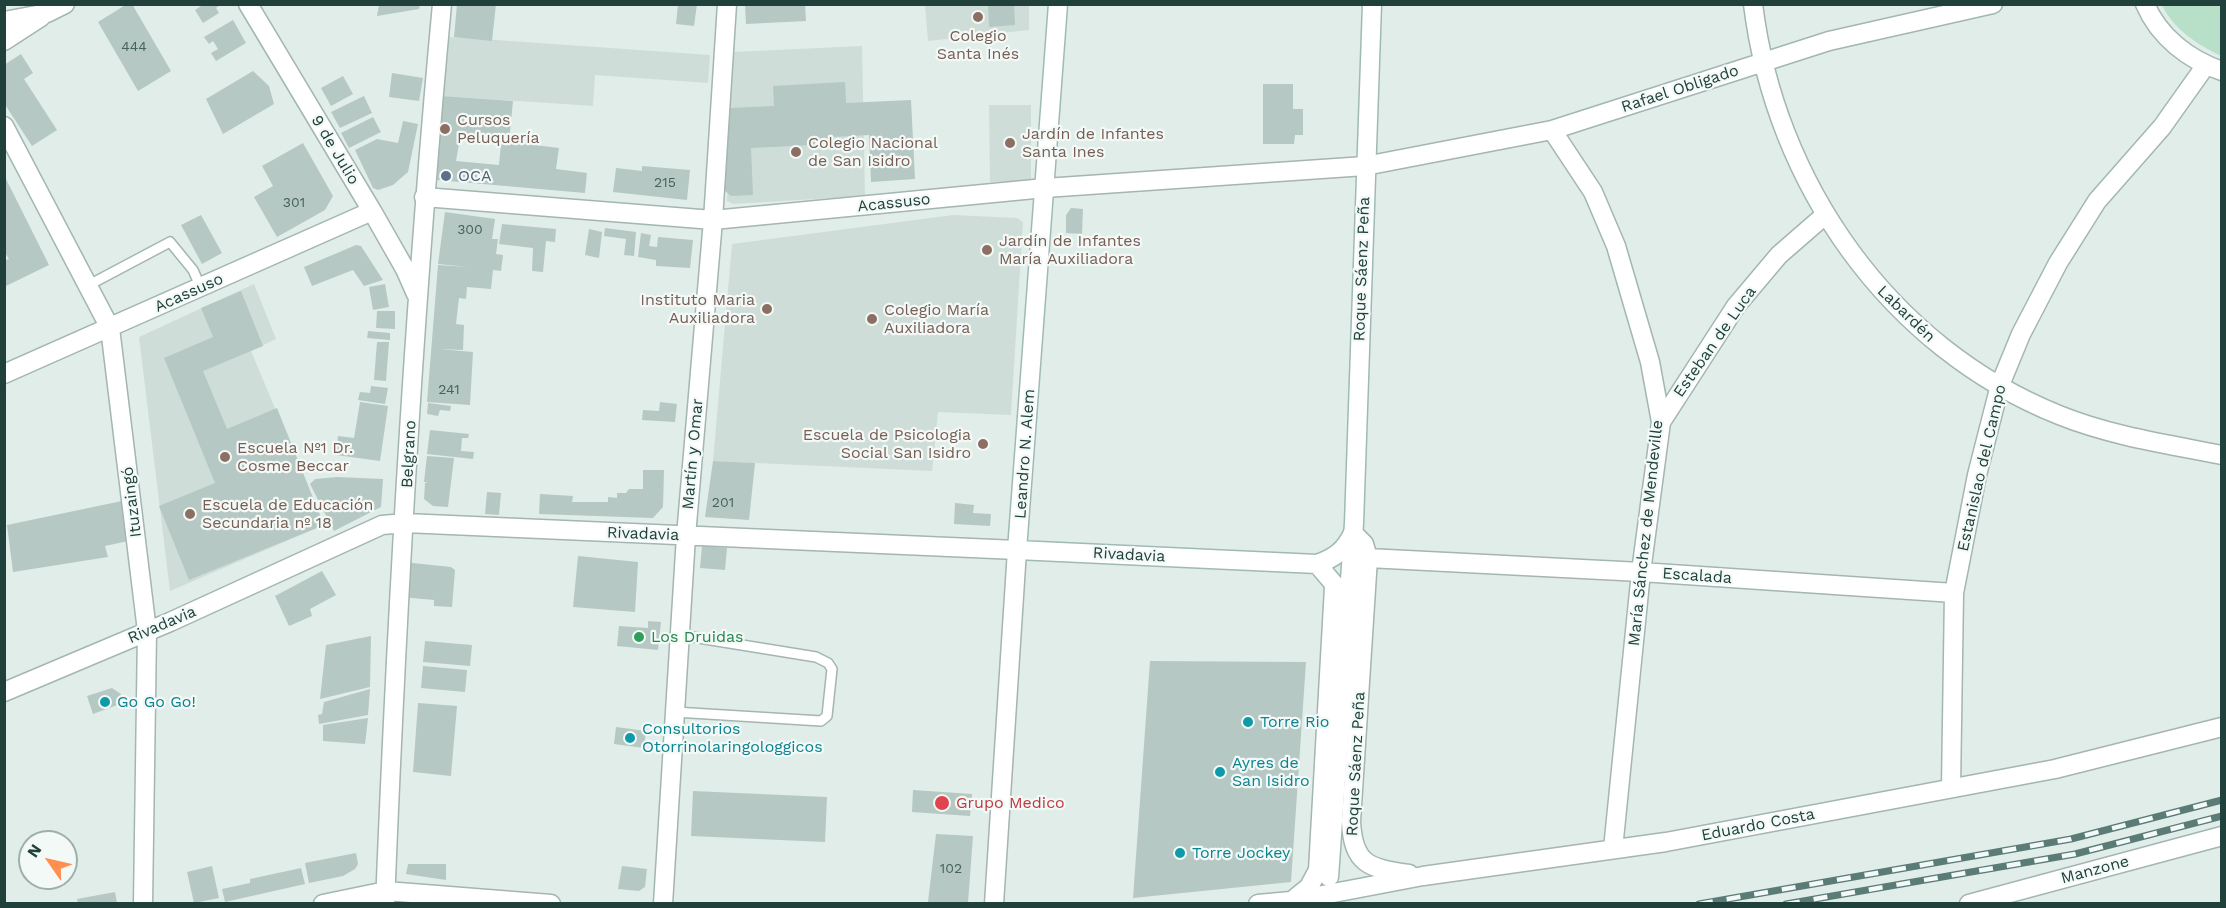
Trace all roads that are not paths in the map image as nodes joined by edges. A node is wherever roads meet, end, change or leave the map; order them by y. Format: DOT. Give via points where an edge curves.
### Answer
graph roads {
  1 [pos="65,4"];
  2 [pos="248,4"];
  3 [pos="442,4"];
  4 [pos="727,4"];
  5 [pos="1058,4"];
  6 [pos="1372,4"];
  7 [pos="1753,4"];
  8 [pos="1993,4"];
  9 [pos="2145,4"];
  10 [pos="47,13"];
  11 [pos="4,21"];
  12 [pos="4,41"];
  13 [pos="1763,62"];
  14 [pos="2214,68"];
  15 [pos="4,126"];
  16 [pos="1552,130"];
  17 [pos="1365,166"];
  18 [pos="1044,188"];
  19 [pos="424,197"];
  20 [pos="372,211"];
  21 [pos="1825,215"];
  22 [pos="713,220"];
  23 [pos="87,286"];
  24 [pos="201,288"];
  25 [pos="418,298"];
  26 [pos="110,328"];
  27 [pos="4,374"];
  28 [pos="2000,385"];
  29 [pos="1661,422"];
  30 [pos="2222,455"];
  31 [pos="405,523"];
  32 [pos="1353,533"];
  33 [pos="686,536"];
  34 [pos="1017,550"];
  35 [pos="1368,558"];
  36 [pos="1317,564"];
  37 [pos="1641,572"];
  38 [pos="1334,584"];
  39 [pos="1954,594"];
  40 [pos="1346,626"];
  41 [pos="147,631"];
  42 [pos="680,635"];
  43 [pos="4,692"];
  44 [pos="675,712"];
  45 [pos="2222,727"];
  46 [pos="1951,788"];
  47 [pos="2222,836"];
  48 [pos="1613,849"];
  49 [pos="1423,876"];
  50 [pos="1329,877"];
  51 [pos="385,897"];
  52 [pos="1291,901"];
  53 [pos="143,903"];
  54 [pos="323,903"];
  55 [pos="551,903"];
  56 [pos="663,903"];
  57 [pos="994,903"];
  58 [pos="1258,903"];
  59 [pos="1970,903"];
  1 -- 10 [label="street"];
  2 -- 20 [label="street, 9 de Julio"];
  3 -- 19 [label="street, Belgrano"];
  4 -- 22 [label="street, Martín y Omar"];
  5 -- 18 [label="street, Leandro N. Alem"];
  6 -- 17 [label="street, Roque Sáenz Peña"];
  7 -- 13 [label="street, Labardén"];
  8 -- 13 [label="street, Rafael Obligado" via="1829,41"];
  9 -- 14 [label="street" via="2168,38"];
  10 -- 11 [label="street"];
  10 -- 12 [label="street"];
  13 -- 16 [label="street, Rafael Obligado"];
  13 -- 21 [label="street, Labardén" via="1788,141"];
  14 -- 28 [label="street, Estanislao del Campo" via="2097,201 2058,263"];
  15 -- 23 [label="street, Ituzaingó"];
  16 -- 17 [label="street, Rafael Obligado"];
  16 -- 29 [label="street, María Sánchez de Mendeville" via="1593,192 1616,246 1650,362"];
  17 -- 18 [label="street, Acassuso"];
  17 -- 32 [label="street, Roque Sáenz Peña"];
  18 -- 22 [label="street, Acassuso"];
  18 -- 34 [label="street, Leandro N. Alem"];
  19 -- 22 [label="street, Acassuso"];
  19 -- 25 [label="street, Belgrano"];
  20 -- 24 [label="street, Acassuso"];
  20 -- 25 [label="street, 9 de Julio"];
  21 -- 28 [label="street, Labardén" via="1860,266 1902,313 1949,354"];
  21 -- 29 [label="street, Esteban de Luca" via="1779,255 1736,306"];
  22 -- 33 [label="street, Martín y Omar"];
  23 -- 24 [label="lane" via="170,242 193,270"];
  23 -- 26 [label="street, Ituzaingó"];
  24 -- 26 [label="street, Acassuso"];
  25 -- 31 [label="street, Belgrano"];
  26 -- 27 [label="street, Acassuso"];
  26 -- 41 [label="street, Ituzaingó"];
  28 -- 30 [label="street, Labardén" via="2057,414 2120,436"];
  28 -- 39 [label="street, Estanislao del Campo" via="1977,475"];
  29 -- 37 [label="street, María Sánchez de Mendeville"];
  31 -- 33 [label="street, Rivadavia"];
  31 -- 41 [label="street, Rivadavia" via="382,525"];
  31 -- 51 [label="street, Belgrano"];
  32 -- 35 [label="street" via="1364,544"];
  32 -- 36 [label="street" via="1338,555"];
  32 -- 40 [label="street, Roque Sáenz Peña"];
  33 -- 34 [label="street, Rivadavia"];
  33 -- 42 [label="street, Martín y Omar"];
  34 -- 36 [label="street, Rivadavia"];
  34 -- 57 [label="street, Leandro N. Alem"];
  35 -- 37 [label="street, Escalada"];
  35 -- 49 [label="street, Roque Sáenz Peña" via="1352,844 1362,861 1377,869"];
  36 -- 38 [label="street"];
  37 -- 39 [label="street, Escalada"];
  37 -- 48 [label="street, María Sánchez de Mendeville"];
  38 -- 40 [label="street"];
  38 -- 52 [label="street, Roque Sáenz Peña" via="1318,870 1309,887"];
  39 -- 46 [label="street, Estanislao del Campo"];
  40 -- 50 [label="street, Roque Sáenz Peña"];
  41 -- 43 [label="street, Rivadavia"];
  41 -- 53 [label="street, Ituzaingó"];
  42 -- 44 [label="street, Martín y Omar"];
  42 -- 44 [label="lane" via="816,657 832,669 827,716 822,722"];
  44 -- 56 [label="street, Martín y Omar"];
  45 -- 46 [label="street, Eduardo Costa" via="2055,769"];
  46 -- 48 [label="street, Eduardo Costa"];
  47 -- 59 [label="street, Manzone"];
  48 -- 49 [label="street, Eduardo Costa"];
  49 -- 52 [label="street, Eduardo Costa"];
  51 -- 54 [label="street"];
  51 -- 55 [label="street"];
  52 -- 58 [label="street, Eduardo Costa"];
}
